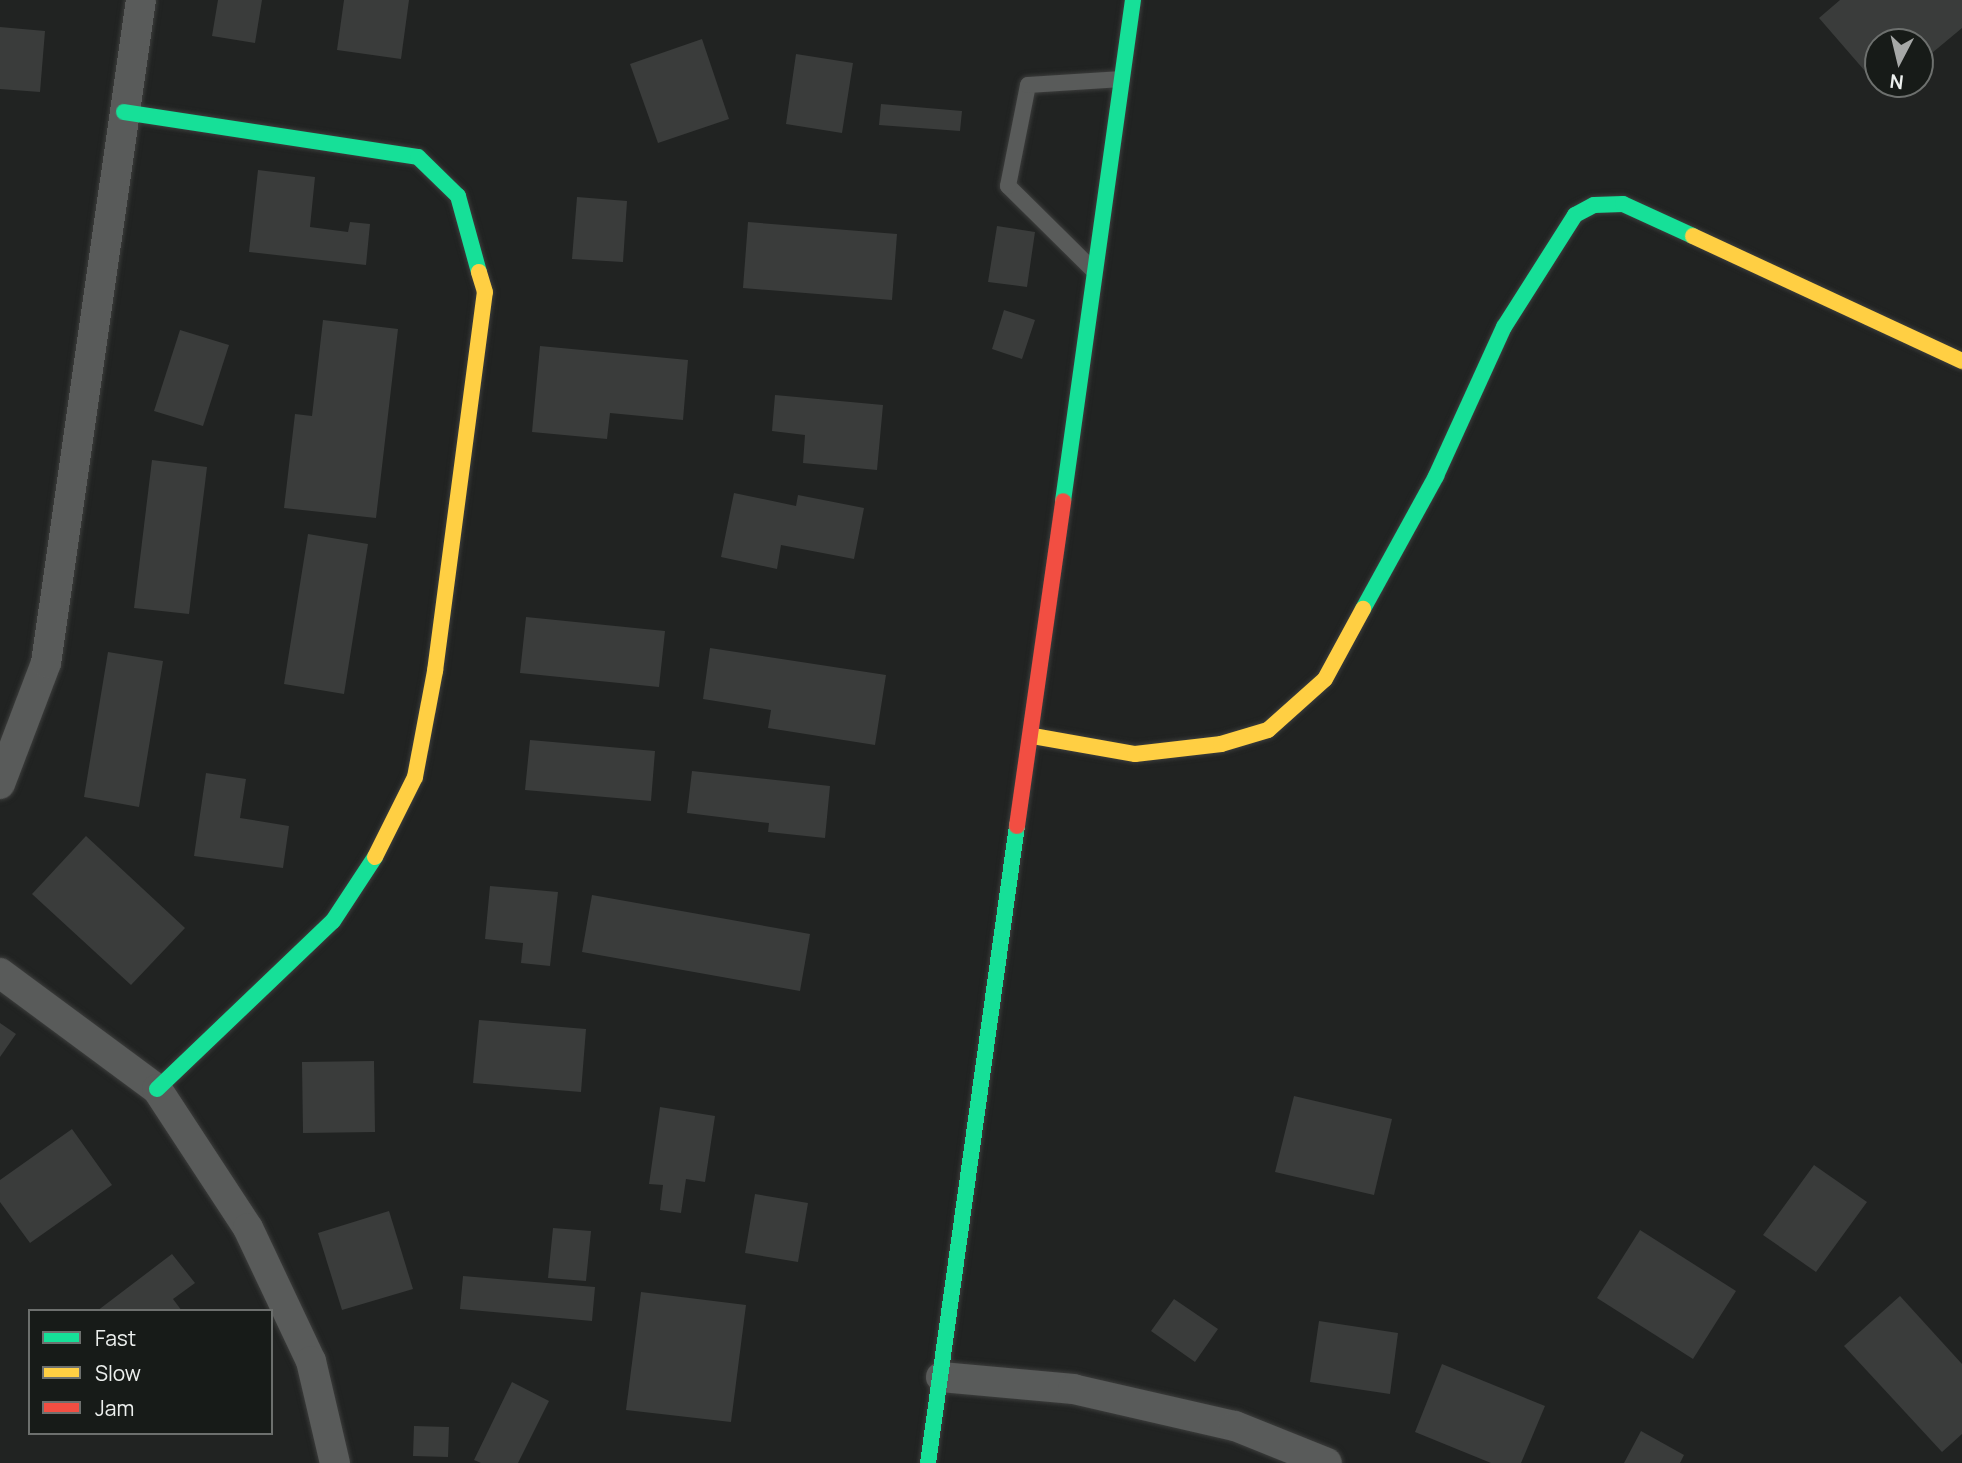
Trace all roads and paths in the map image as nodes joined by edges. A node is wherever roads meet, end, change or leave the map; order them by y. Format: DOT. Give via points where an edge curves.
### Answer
graph roads {
  1 [pos="141,0"];
  2 [pos="1133,0"];
  3 [pos="1122,79"];
  4 [pos="124,112"];
  5 [pos="1096,273"];
  6 [pos="1962,361"];
  7 [pos="1033,736"];
  8 [pos="0,784"];
  9 [pos="0,973"];
  10 [pos="157,1089"];
  11 [pos="941,1377"];
  12 [pos="335,1463"];
  13 [pos="928,1463"];
  14 [pos="1327,1463"];
  1 -- 4 [label="street"];
  2 -- 3 [label="street"];
  3 -- 5 [label="street"];
  3 -- 5 [label="lane" via="1028,85 1008,186"];
  4 -- 8 [label="street" via="46,663"];
  4 -- 10 [label="street" via="418,157 458,196 485,292 435,671 415,777 394,829 333,920"];
  5 -- 7 [label="street"];
  6 -- 7 [label="street" via="1623,204 1594,205 1575,215 1557,239 1504,327 1436,476 1325,680 1268,730 1221,744 1135,754"];
  7 -- 11 [label="street"];
  9 -- 10 [label="street"];
  10 -- 12 [label="street" via="254,1240 312,1361"];
  11 -- 13 [label="street"];
  11 -- 14 [label="street" via="1073,1389 1235,1426"];
}
